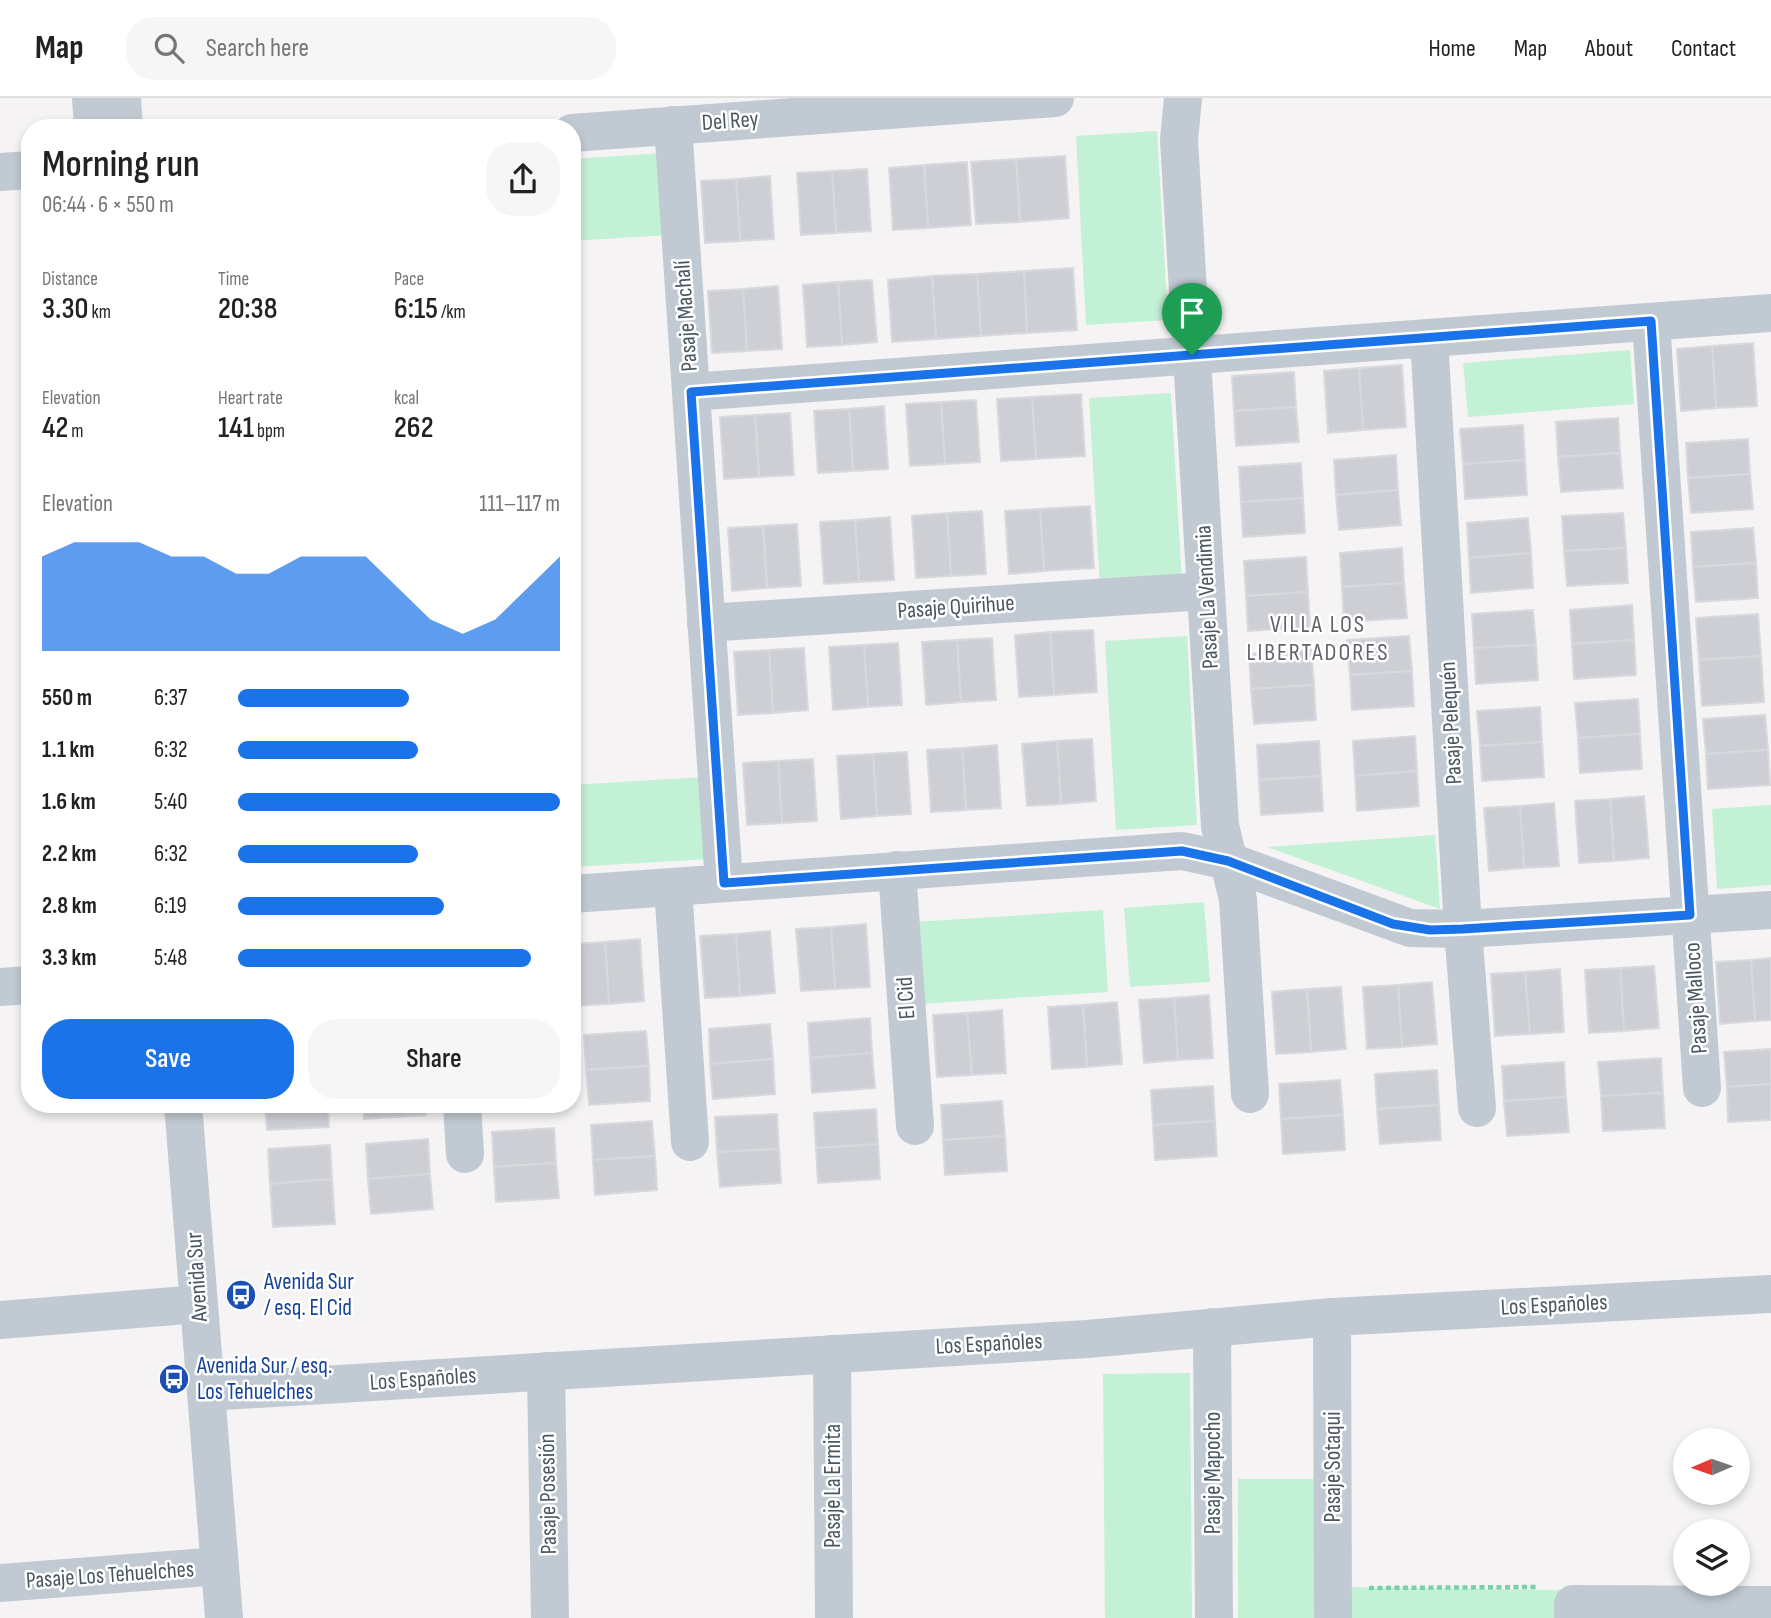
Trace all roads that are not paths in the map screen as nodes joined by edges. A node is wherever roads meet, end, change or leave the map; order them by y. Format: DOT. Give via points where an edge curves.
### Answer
graph roads {
  1 [pos="91,98"];
  2 [pos="122,98"];
  3 [pos="1055,98"];
  4 [pos="1183,98"];
  5 [pos="92,119"];
  6 [pos="123,119"];
  7 [pos="673,125"];
  8 [pos="581,131"];
  9 [pos="21,171"];
  10 [pos="0,172"];
  11 [pos="1771,313"];
  12 [pos="1651,321"];
  13 [pos="1429,338"];
  14 [pos="1192,355"];
  15 [pos="691,392"];
  16 [pos="1206,591"];
  17 [pos="706,623"];
  18 [pos="1228,861"];
  19 [pos="897,870"];
  20 [pos="724,883"];
  21 [pos="673,887"];
  22 [pos="581,893"];
  23 [pos="1771,910"];
  24 [pos="1690,915"];
  25 [pos="1463,929"];
  26 [pos="21,986"];
  27 [pos="0,987"];
  28 [pos="1702,1088"];
  29 [pos="1250,1094"];
  30 [pos="1477,1108"];
  31 [pos="185,1113"];
  32 [pos="463,1113"];
  33 [pos="915,1126"];
  34 [pos="690,1142"];
  35 [pos="465,1154"];
  36 [pos="1771,1294"];
  37 [pos="199,1304"];
  38 [pos="1332,1317"];
  39 [pos="0,1320"];
  40 [pos="1212,1327"];
  41 [pos="832,1354"];
  42 [pos="546,1371"];
  43 [pos="206,1392"];
  44 [pos="220,1566"];
  45 [pos="0,1583"];
  46 [pos="1333,1603"];
  47 [pos="1771,1605"];
  48 [pos="1573,1611"];
  49 [pos="224,1618"];
  50 [pos="550,1618"];
  51 [pos="834,1618"];
  52 [pos="1214,1618"];
  1 -- 5 [label="street"];
  2 -- 6 [label="street"];
  3 -- 7 [label="street, Del Rey"];
  4 -- 14 [label="street, Pasaje La Vendimia" via="1179,140"];
  7 -- 8 [label="street, Del Rey"];
  7 -- 15 [label="street, Pasaje Machalí"];
  9 -- 10 [label="street"];
  11 -- 12 [label="street"];
  12 -- 13 [label="street"];
  12 -- 24 [label="street, Pasaje Malloco"];
  13 -- 14 [label="street"];
  13 -- 25 [label="street, Pasaje Pelequén"];
  14 -- 15 [label="street"];
  14 -- 16 [label="street, Pasaje La Vendimia"];
  15 -- 17 [label="street, Pasaje Machalí"];
  16 -- 17 [label="street, Pasaje Quirihue"];
  16 -- 18 [label="street, Pasaje La Vendimia" via="1220,826"];
  17 -- 20 [label="street, Pasaje Machalí"];
  18 -- 19 [label="street" via="1182,851"];
  18 -- 25 [label="street" via="1393,924"];
  18 -- 29 [label="street, Pasaje La Vendimia" via="1238,899"];
  19 -- 20 [label="street"];
  19 -- 33 [label="street, El Cid"];
  20 -- 21 [label="street"];
  21 -- 22 [label="street"];
  21 -- 34 [label="street"];
  23 -- 24 [label="street"];
  24 -- 25 [label="street"];
  24 -- 28 [label="street, Pasaje Malloco"];
  25 -- 30 [label="street, Pasaje Pelequén"];
  26 -- 27 [label="street"];
  31 -- 37 [label="street, Avenida Sur"];
  32 -- 35 [label="street"];
  36 -- 38 [label="street, Los Españoles"];
  37 -- 39 [label="street"];
  37 -- 43 [label="street, Avenida Sur"];
  38 -- 40 [label="street, Los Españoles"];
  38 -- 46 [label="street, Pasaje Sotaqui"];
  40 -- 41 [label="street, Los Españoles"];
  40 -- 52 [label="street, Pasaje Mapocho"];
  41 -- 42 [label="street, Los Españoles"];
  41 -- 51 [label="street, Pasaje La Ermita"];
  42 -- 43 [label="street, Los Españoles"];
  42 -- 50 [label="street, Pasaje Posesión"];
  43 -- 44 [label="street, Avenida Sur"];
  44 -- 45 [label="street, Pasaje Los Tehuelches"];
  44 -- 49 [label="street, Avenida Sur"];
  47 -- 48 [label="street"];
}
